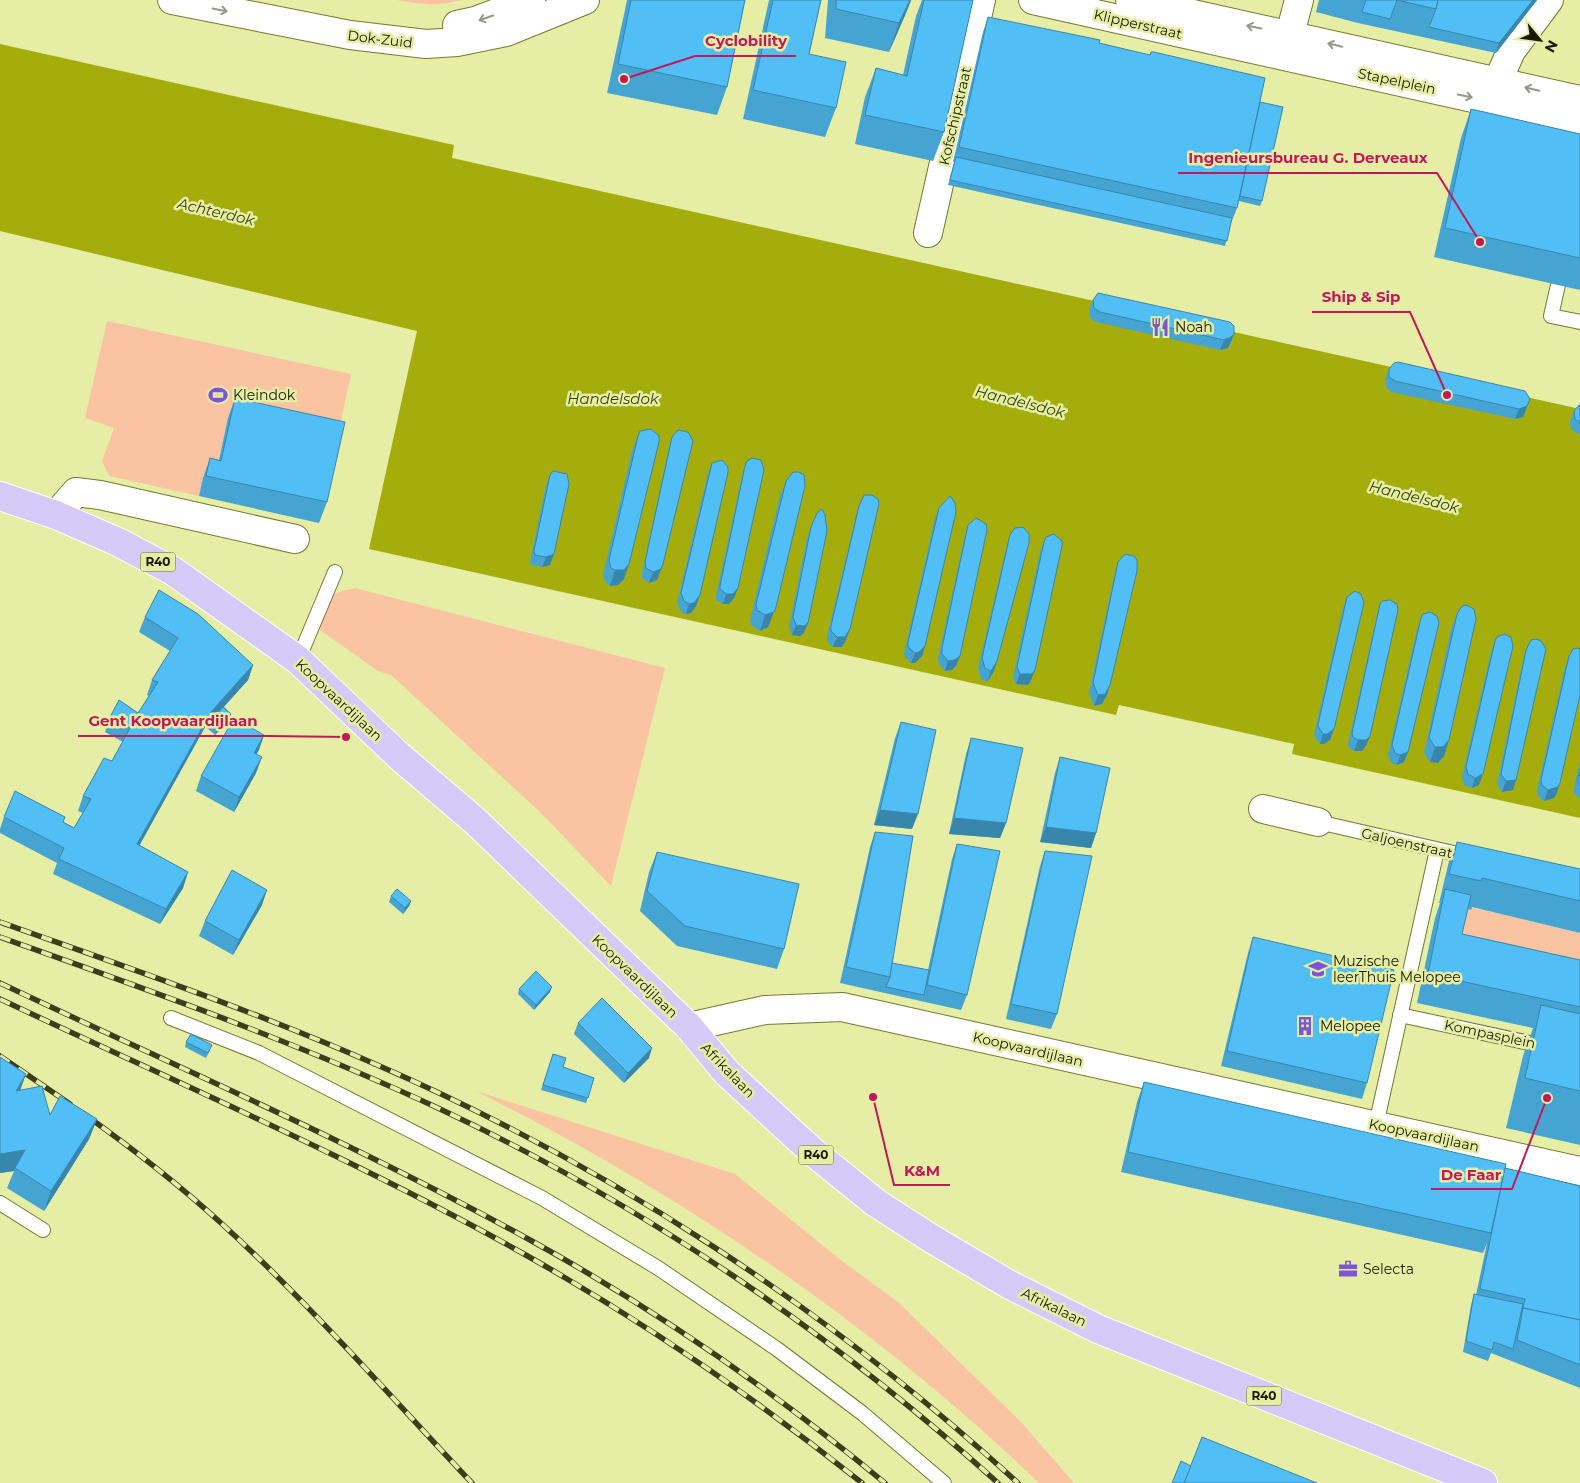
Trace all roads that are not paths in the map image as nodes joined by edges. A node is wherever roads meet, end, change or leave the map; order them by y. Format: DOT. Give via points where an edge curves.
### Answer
graph roads {
  1 [pos="172,0"];
  2 [pos="265,0"];
  3 [pos="531,0"];
  4 [pos="585,0"];
  5 [pos="981,0"];
  6 [pos="1033,0"];
  7 [pos="1130,0"];
  8 [pos="1298,0"];
  9 [pos="1549,0"];
  10 [pos="1218,20"];
  11 [pos="1287,46"];
  12 [pos="1378,66"];
  13 [pos="1498,81"];
  14 [pos="1580,100"];
  15 [pos="1580,122"];
  16 [pos="928,233"];
  17 [pos="1558,285"];
  18 [pos="1580,322"];
  19 [pos="0,496"];
  20 [pos="56,515"];
  21 [pos="295,539"];
  22 [pos="335,572"];
  23 [pos="298,660"];
  24 [pos="1263,809"];
  25 [pos="1318,822"];
  26 [pos="1437,850"];
  27 [pos="1485,861"];
  28 [pos="1400,1014"];
  29 [pos="171,1018"];
  30 [pos="689,1027"];
  31 [pos="1580,1054"];
  32 [pos="1376,1125"];
  33 [pos="1580,1171"];
  34 [pos="0,1203"];
  35 [pos="43,1230"];
  36 [pos="944,1483"];
  37 [pos="1483,1483"];
  1 -- 4 [label="street, Dok-Zuid, one-way" via="350,36 426,44 457,42 506,32"];
  3 -- 2 [label="street, Dok-Zuid, one-way" via="475,21 432,28 353,18"];
  5 -- 16 [label="street, Kofschipstraat"];
  6 -- 10 [label="street, Klipperstraat"];
  7 -- 10 [label="street, Klipperstraat"];
  8 -- 11 [label="street"];
  9 -- 13 [label="street" via="1511,51"];
  10 -- 11 [label="street, Stapelplein"];
  11 -- 12 [label="street, Stapelplein"];
  12 -- 13 [label="street, Stapelplein"];
  12 -- 15 [label="street, Stapelplein, one-way"];
  14 -- 13 [label="street, Stapelplein, one-way"];
  17 -- 18 [label="lane" via="1551,316"];
  19 -- 20 [label="main road, Koopvaardijlaan / R40"];
  20 -- 21 [label="street" via="76,492"];
  20 -- 23 [label="main road, Koopvaardijlaan / R40" via="173,571"];
  22 -- 23 [label="lane"];
  23 -- 30 [label="main road, Koopvaardijlaan / R40" via="399,756 474,820"];
  24 -- 25 [label="street, Galjoenstraat"];
  25 -- 26 [label="lane, Galjoenstraat"];
  26 -- 27 [label="lane, Galjoenstraat"];
  26 -- 28 [label="lane"];
  28 -- 31 [label="lane, Kompasplein"];
  28 -- 32 [label="lane"];
  29 -- 36 [label="lane" via="259,1054 542,1198 658,1268 777,1349 862,1413"];
  30 -- 32 [label="street, Koopvaardijlaan" via="765,1010 842,1007"];
  30 -- 37 [label="main road, Afrikalaan / R40" via="727,1073 834,1169 884,1208 1010,1285 1098,1329"];
  32 -- 33 [label="street, Koopvaardijlaan"];
  34 -- 35 [label="lane"];
}
